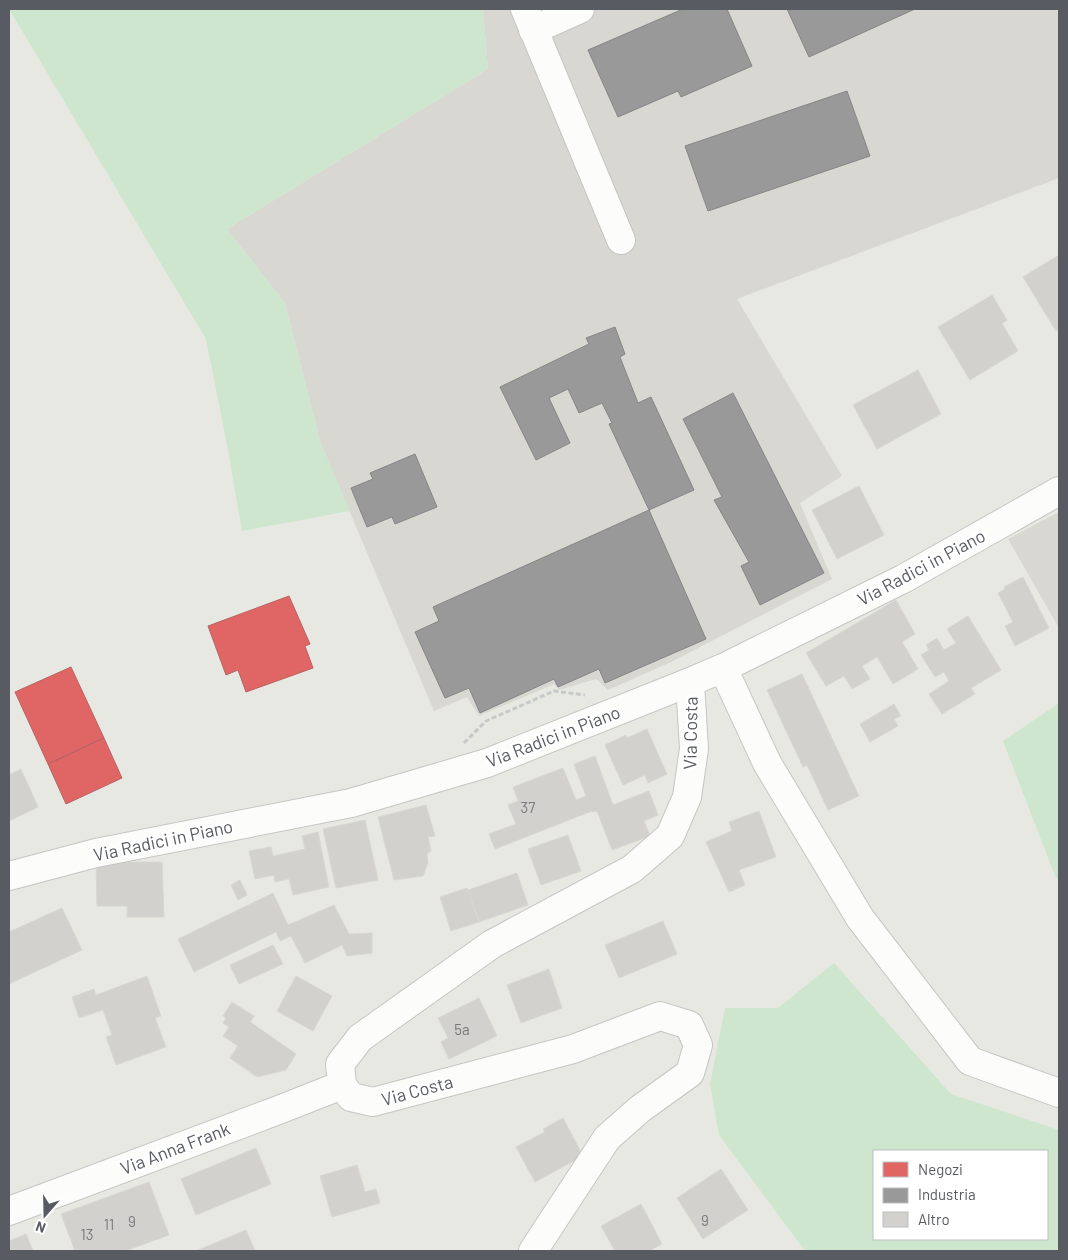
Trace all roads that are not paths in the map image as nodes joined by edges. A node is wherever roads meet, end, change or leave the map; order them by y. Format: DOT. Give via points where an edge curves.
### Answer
graph roads {
  1 [pos="580,9"];
  2 [pos="529,19"];
  3 [pos="621,240"];
  4 [pos="1059,491"];
  5 [pos="723,668"];
  6 [pos="690,682"];
  7 [pos="9,876"];
  8 [pos="342,1085"];
  9 [pos="1059,1093"];
  10 [pos="9,1211"];
  11 [pos="534,1251"];
  1 -- 2 [label="street"];
  2 -- 3 [label="street"];
  4 -- 5 [label="street, Via Radici in Piano" via="902,579"];
  5 -- 6 [label="street, Via Radici in Piano"];
  5 -- 9 [label="street" via="767,763 860,918 970,1061"];
  6 -- 7 [label="street, Via Radici in Piano" via="487,763 351,802 96,853"];
  6 -- 8 [label="street, Via Costa" via="694,749 688,796 670,836 632,869 492,944 360,1038 340,1064"];
  8 -- 10 [label="street, Via Anna Frank"];
  8 -- 11 [label="street, Via Costa" via="351,1097 373,1102 573,1049 660,1016 689,1025 698,1045 690,1073 607,1138"];
}
